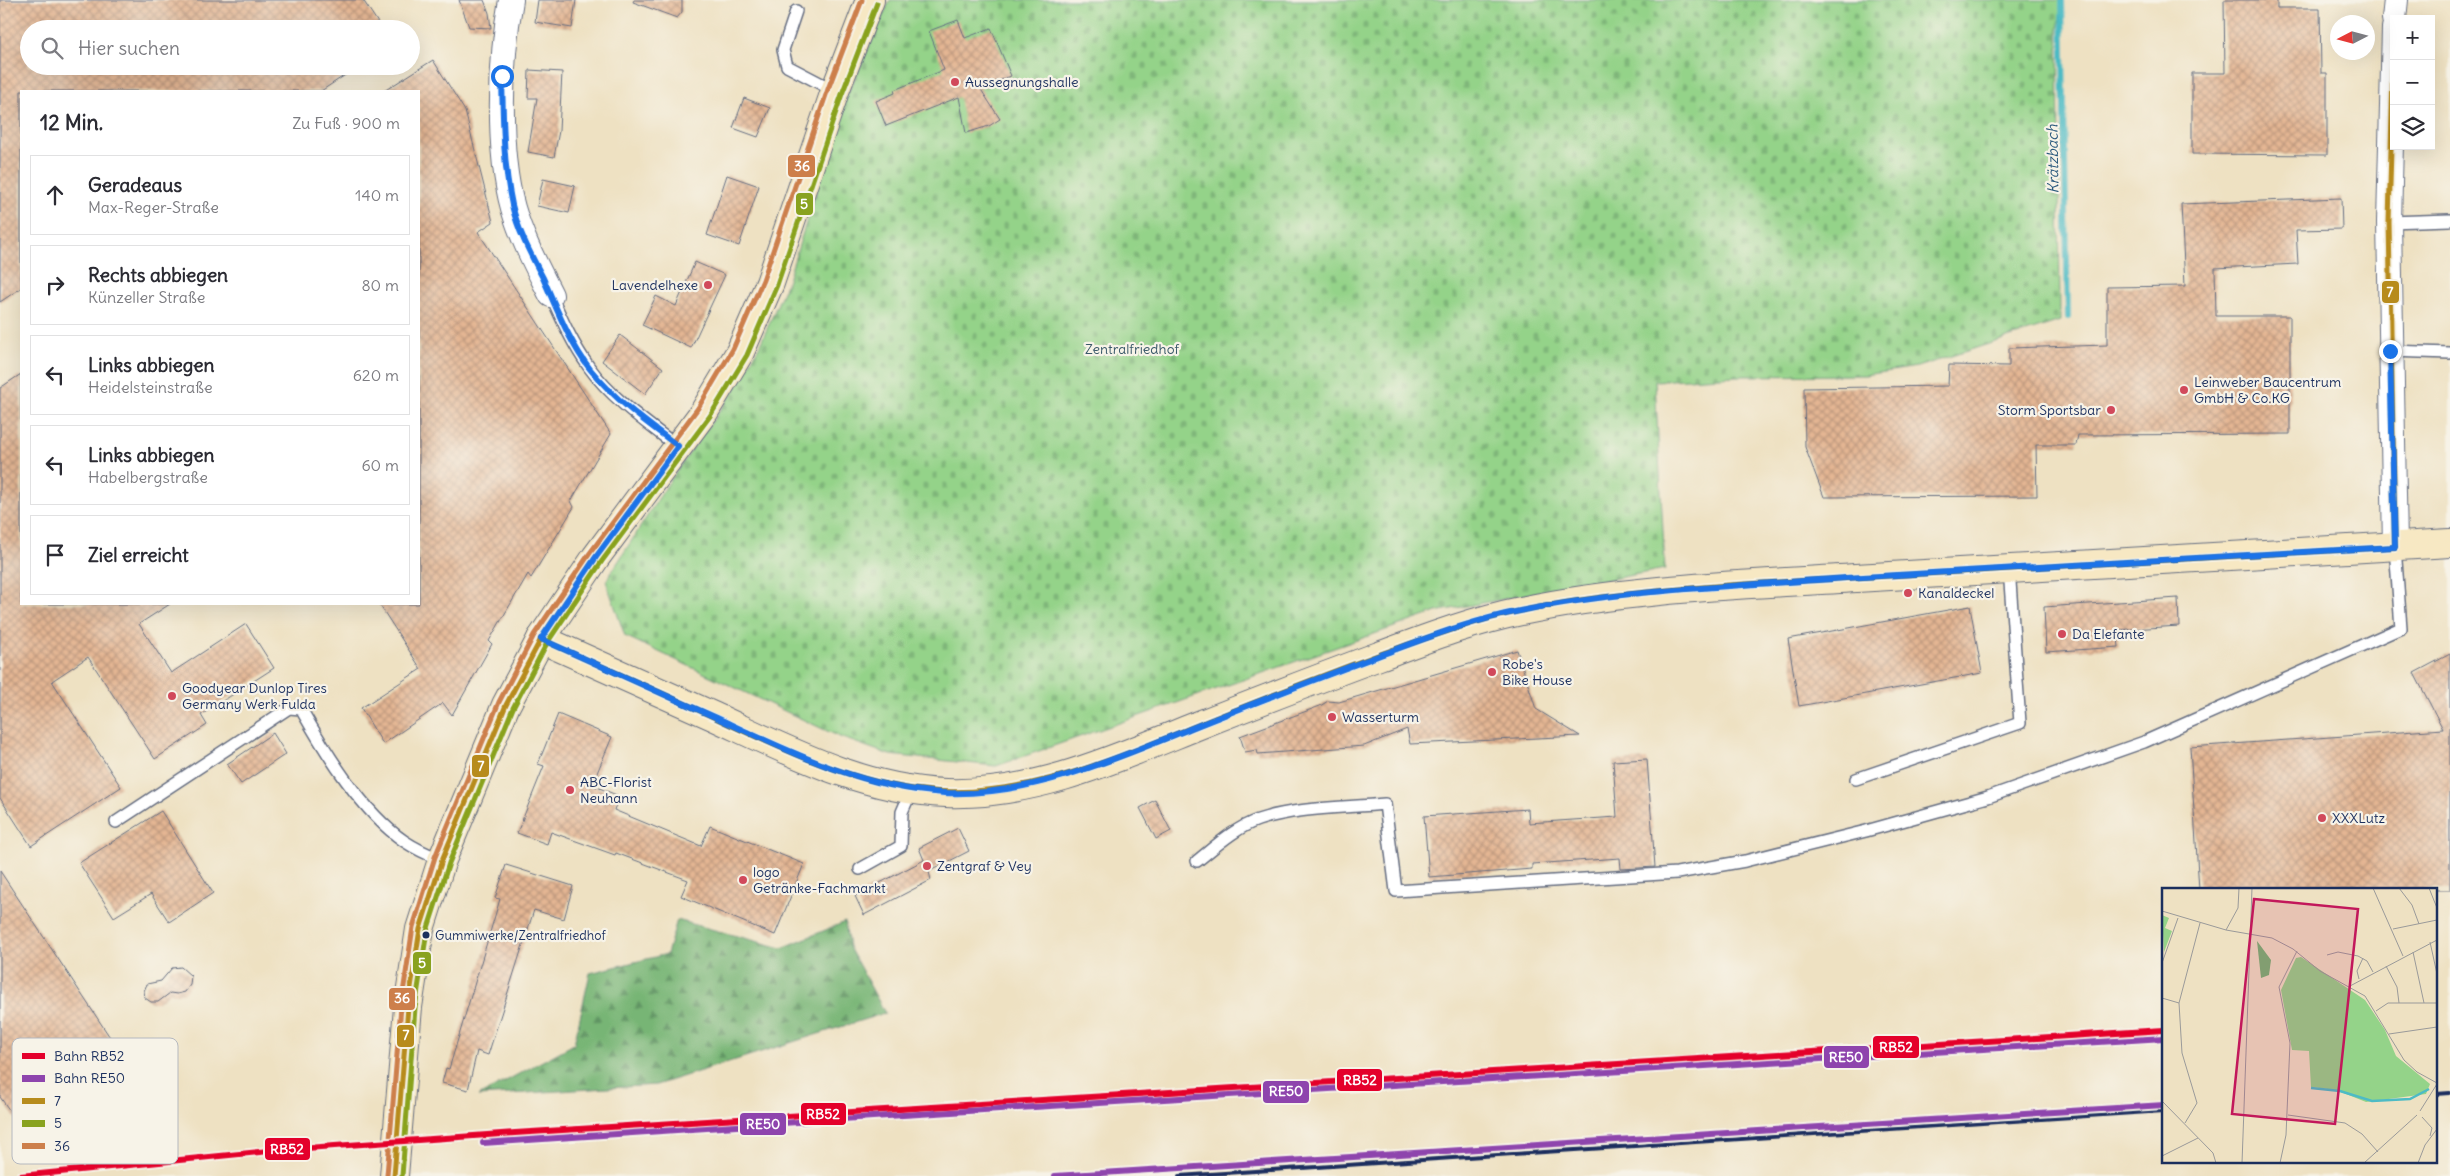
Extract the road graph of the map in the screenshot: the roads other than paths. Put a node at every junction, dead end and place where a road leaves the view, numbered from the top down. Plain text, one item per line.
1 (511, 0) edge
2 (869, 0) edge
3 (2396, 0) edge
4 (796, 11) dead end
5 (2394, 15) edge
6 (2393, 60) edge
7 (834, 91) junction
8 (2450, 220) edge
9 (2389, 222) junction
10 (551, 295) joint
11 (2390, 351) junction
12 (2450, 353) edge
13 (678, 446) junction
14 (2450, 543) edge
15 (2395, 547) junction
16 (2009, 568) junction
17 (541, 639) junction
18 (1856, 779) dead end
19 (912, 789) junction
20 (116, 822) dead end
21 (442, 860) junction
22 (1197, 861) dead end
23 (860, 869) dead end
24 (394, 1176) edge

1 - 10 street
2 - 7 main road
3 - 5 street
4 - 7 lane
6 - 9 street
7 - 13 main road
8 - 9 lane
9 - 11 street
10 - 13 lane
11 - 12 lane
11 - 15 street
13 - 17 main road
14 - 15 main road
15 - 16 main road
15 - 22 lane
16 - 18 lane
16 - 19 main road
17 - 19 main road
17 - 21 main road
19 - 23 lane
20 - 21 lane
21 - 24 main road

